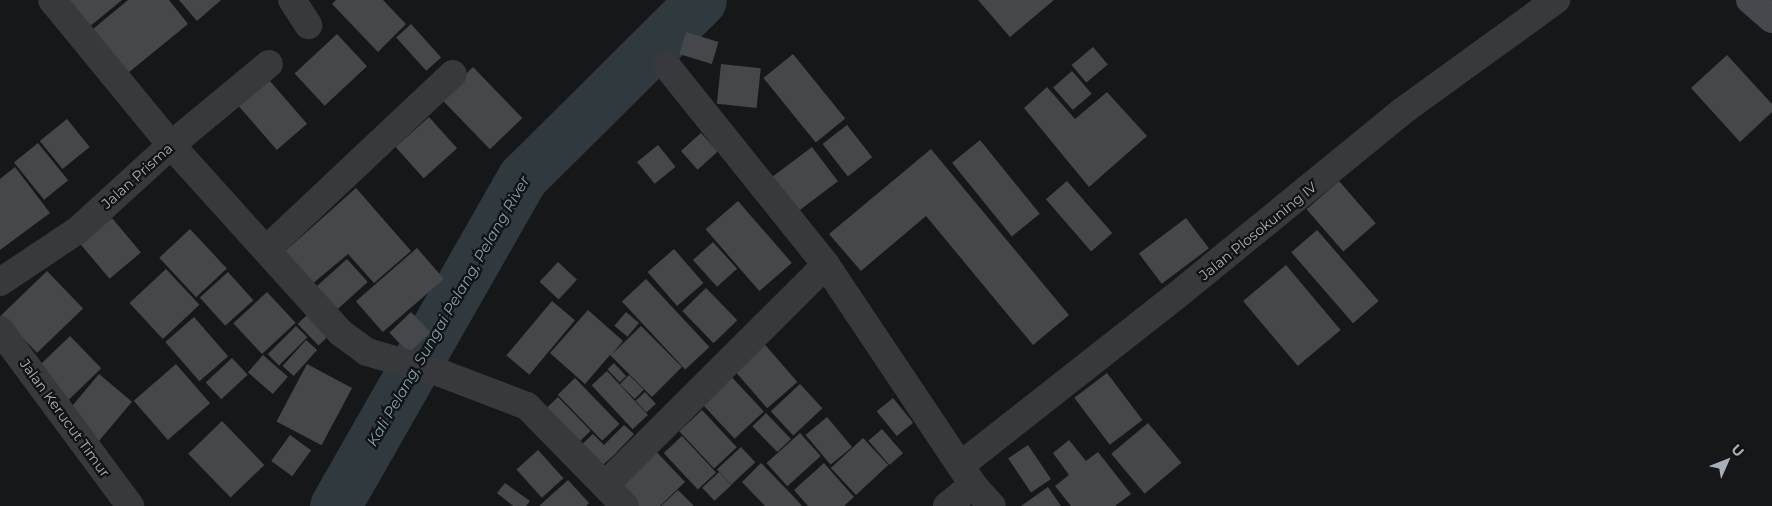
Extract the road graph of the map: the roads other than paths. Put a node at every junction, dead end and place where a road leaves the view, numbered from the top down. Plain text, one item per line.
1 (52, 0) edge
2 (292, 0) edge
3 (1556, 0) edge
4 (1750, 0) edge
5 (1772, 20) edge
6 (308, 25) dead end
7 (269, 64) dead end
8 (666, 65) dead end
9 (453, 74) dead end
10 (171, 144) junction
11 (267, 249) junction
12 (826, 265) junction
13 (0, 282) edge
14 (0, 330) edge
15 (967, 475) junction
16 (618, 500) edge
17 (130, 506) edge
18 (947, 506) edge
19 (992, 506) edge

1 - 10 street
2 - 6 street
3 - 15 street, Jalan Plosokuning IV
4 - 5 street
7 - 10 street, Jalan Prisma
8 - 12 street
9 - 11 street
10 - 11 street
10 - 13 street, Jalan Prisma
11 - 16 street
12 - 15 street
12 - 16 street
14 - 17 street, Jalan Kerucut Timur
15 - 18 street, Jalan Plosokuning IV
15 - 19 street

